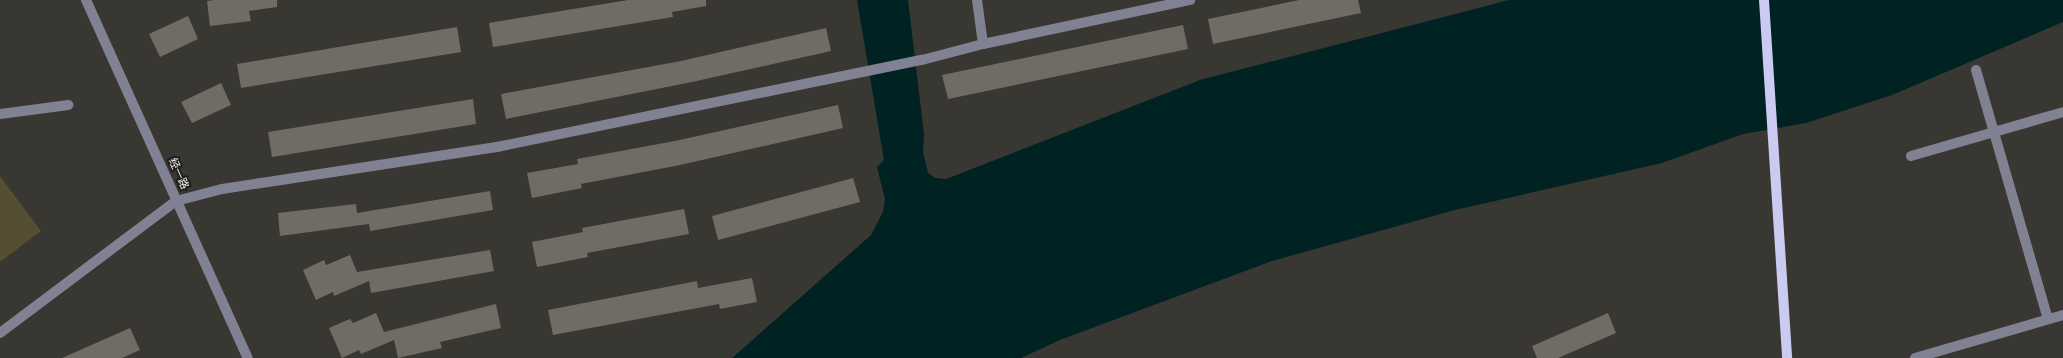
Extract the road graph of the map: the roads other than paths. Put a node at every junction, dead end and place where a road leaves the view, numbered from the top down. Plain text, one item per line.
1 (86, 0) edge
2 (977, 0) edge
3 (1190, 0) edge
4 (1764, 0) edge
5 (983, 44) junction
6 (1976, 70) dead end
7 (68, 105) dead end
8 (2063, 112) edge
9 (0, 114) edge
10 (1994, 134) junction
11 (1911, 156) dead end
12 (176, 201) junction
13 (2063, 315) edge
14 (2048, 319) junction
15 (0, 333) edge
16 (248, 358) edge
17 (1787, 358) edge
18 (1915, 358) edge

1 - 12 street, 经一路
2 - 5 street
3 - 5 street
4 - 17 main road
5 - 12 street
6 - 10 street
7 - 9 street
8 - 10 street
10 - 11 street
10 - 14 street
12 - 15 street
12 - 16 street, 经一路
13 - 14 street
14 - 18 street

